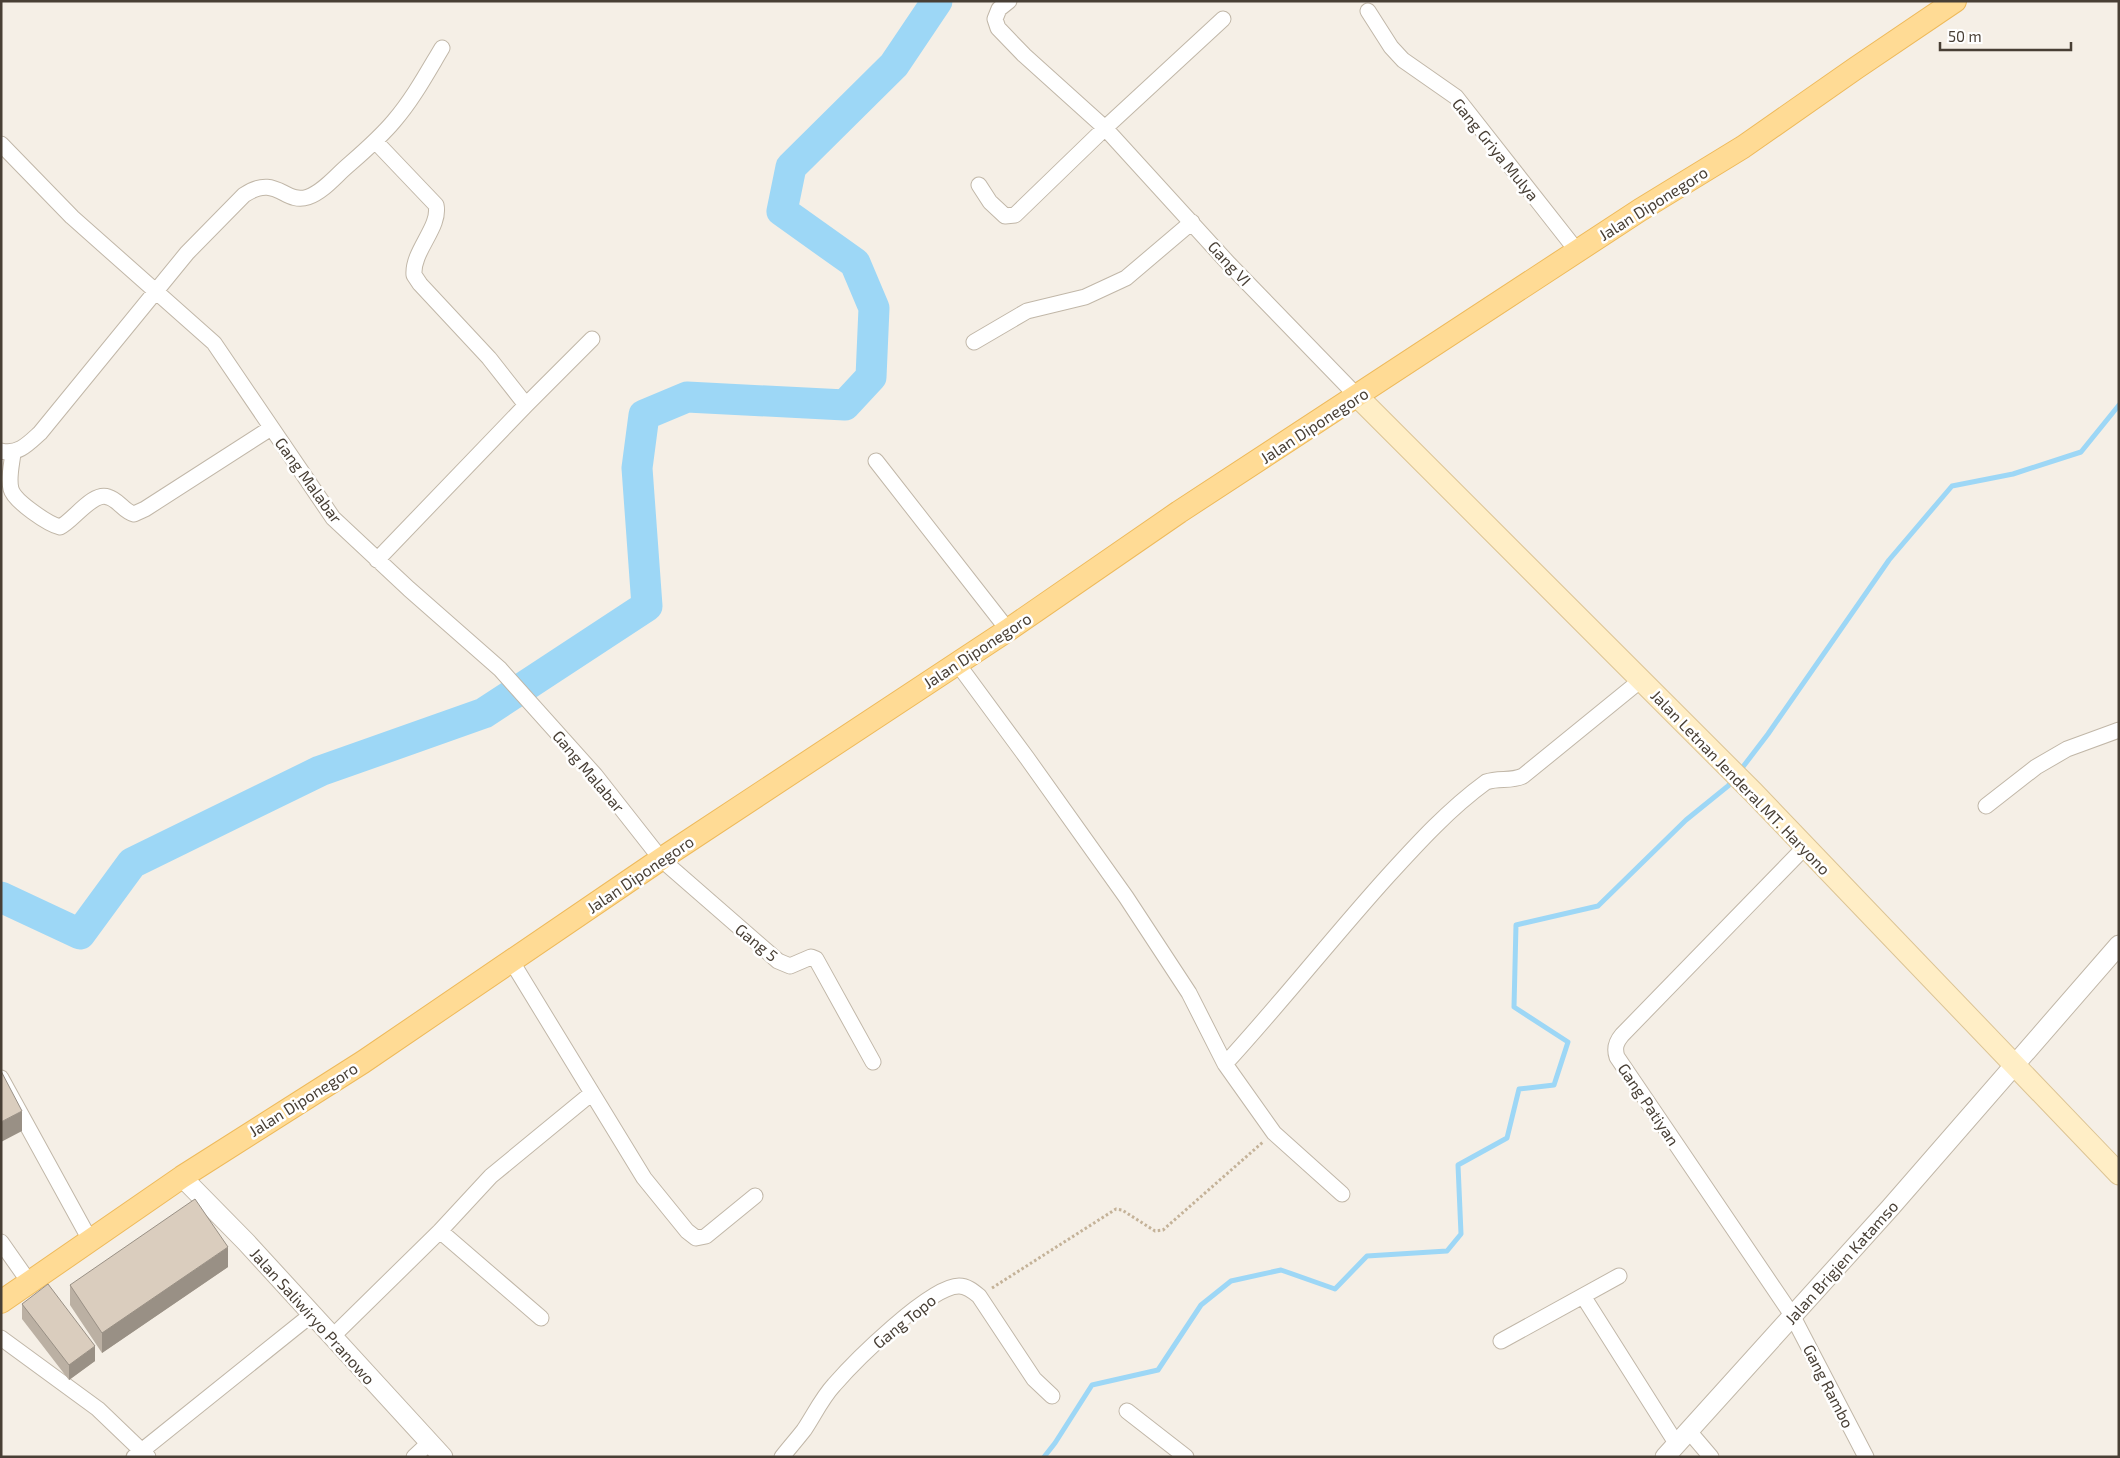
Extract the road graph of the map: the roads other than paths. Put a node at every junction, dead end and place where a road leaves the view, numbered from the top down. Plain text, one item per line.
1 (1009, 1) edge
2 (1955, 1) edge
3 (1368, 12) dead end
4 (1223, 19) dead end
5 (442, 48) dead end
6 (1105, 128) junction
7 (375, 141) junction
8 (1, 144) edge
9 (978, 185) dead end
10 (1192, 222) junction
11 (1577, 251) junction
12 (155, 290) junction
13 (592, 339) dead end
14 (974, 342) dead end
15 (1358, 397) junction
16 (526, 405) junction
17 (271, 428) junction
18 (7, 452) edge
19 (876, 461) dead end
20 (377, 560) junction
21 (1008, 630) junction
22 (957, 663) junction
23 (1641, 680) junction
24 (2119, 730) edge
25 (1986, 806) dead end
26 (1805, 847) junction
27 (661, 859) junction
28 (2119, 945) edge
29 (512, 962) junction
30 (873, 1062) dead end
31 (1225, 1064) junction
32 (2014, 1064) junction
33 (1, 1078) edge
34 (592, 1093) junction
35 (2119, 1174) edge
36 (182, 1176) junction
37 (1342, 1194) dead end
38 (755, 1196) dead end
39 (440, 1231) junction
40 (90, 1240) junction
41 (1, 1242) edge
42 (1619, 1276) dead end
43 (29, 1282) junction
44 (1583, 1296) junction
45 (1, 1302) edge
46 (311, 1315) junction
47 (1792, 1315) junction
48 (541, 1318) dead end
49 (332, 1337) junction
50 (1, 1338) edge
51 (1501, 1341) dead end
52 (1052, 1396) dead end
53 (1127, 1411) dead end
54 (430, 1442) junction
55 (1676, 1444) edge
56 (1168, 1451) edge
57 (142, 1455) edge
58 (414, 1457) edge
59 (443, 1457) edge
60 (782, 1457) edge
61 (1186, 1457) edge
62 (1711, 1457) edge
63 (1866, 1457) edge

1 - 6 street, Gang VI
2 - 11 main road, Jalan Diponegoro
3 - 11 street, Gang Griya Mulya
4 - 6 street
5 - 7 street
6 - 9 street
6 - 10 street, Gang VI
7 - 12 street
7 - 16 street
8 - 12 street, Gang Malabar
10 - 14 street
10 - 15 street, Gang VI
11 - 15 main road, Jalan Diponegoro
12 - 17 street, Gang Malabar
12 - 18 street
13 - 16 street
15 - 21 main road, Jalan Diponegoro
15 - 23 main road, Jalan Letnan Jenderal MT. Haryono
16 - 20 street
17 - 18 street
17 - 20 street, Gang Malabar
19 - 21 street
20 - 27 street, Gang Malabar
21 - 22 main road, Jalan Diponegoro
22 - 27 main road, Jalan Diponegoro
22 - 31 street
23 - 26 main road, Jalan Letnan Jenderal MT. Haryono
23 - 31 street
24 - 25 street
26 - 32 main road, Jalan Letnan Jenderal MT. Haryono
26 - 47 street, Gang Patiyan
27 - 29 main road, Jalan Diponegoro
27 - 30 street, Gang 5
28 - 32 street, Jalan Brigjen Katamso
29 - 34 street
29 - 36 main road, Jalan Diponegoro
31 - 37 street
32 - 35 main road, Jalan Letnan Jenderal MT. Haryono
32 - 47 street, Jalan Brigjen Katamso
33 - 40 street
34 - 38 street
34 - 39 street
36 - 40 main road, Jalan Diponegoro
36 - 46 street, Jalan Saliwiryo Pranowo
39 - 48 street
39 - 49 street
40 - 43 main road, Jalan Diponegoro
41 - 43 street
42 - 44 street
43 - 45 main road, Jalan Diponegoro
44 - 51 street
44 - 55 street
46 - 49 street, Jalan Saliwiryo Pranowo
46 - 57 street
47 - 55 street, Jalan Brigjen Katamso
47 - 63 street, Gang Rambo
49 - 54 street, Jalan Saliwiryo Pranowo
50 - 57 street
52 - 60 street, Gang Topo
53 - 56 street
54 - 58 street
54 - 59 street, Jalan Saliwiryo Pranowo
55 - 62 street
56 - 61 street

